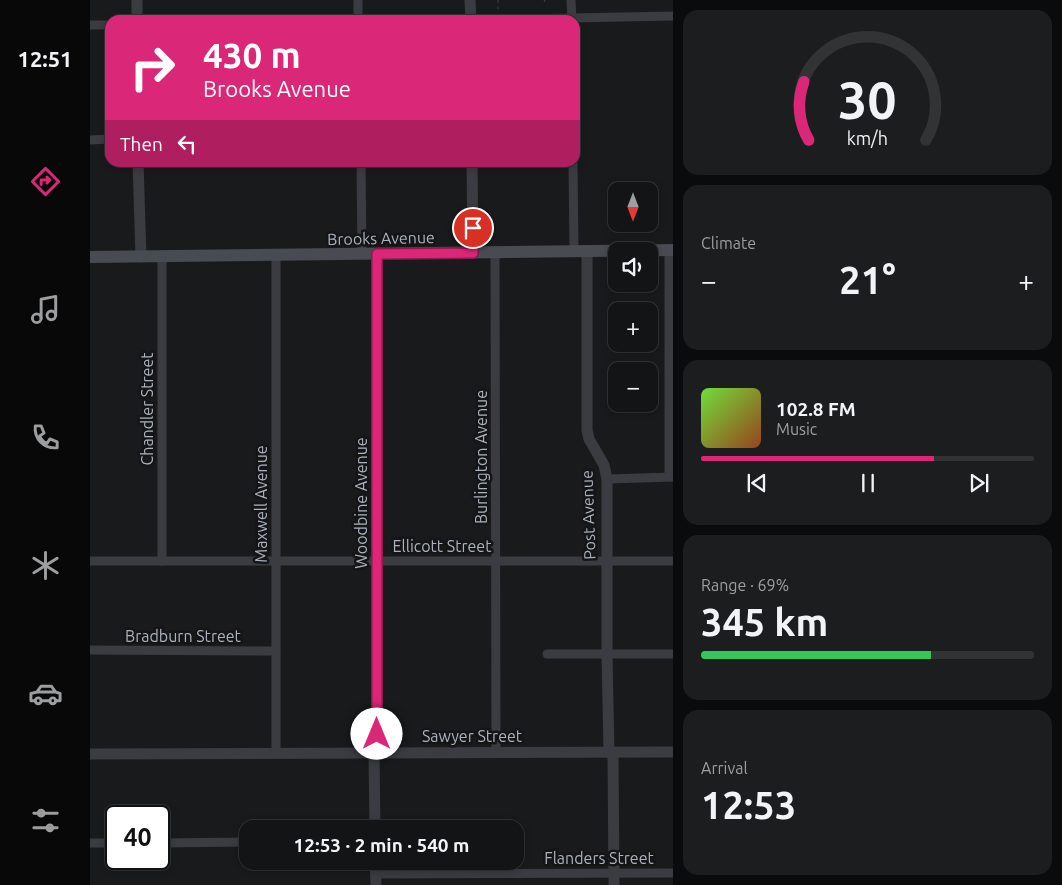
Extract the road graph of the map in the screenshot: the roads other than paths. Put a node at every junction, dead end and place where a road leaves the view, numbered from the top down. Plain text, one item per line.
1 (137, 0) edge
2 (358, 0) edge
3 (470, 0) edge
4 (572, 0) edge
5 (137, 15) edge
6 (358, 15) edge
7 (471, 15) edge
8 (572, 15) edge
9 (673, 16) edge
10 (580, 20) edge
11 (90, 25) edge
12 (105, 25) edge
13 (105, 139) edge
14 (90, 140) edge
15 (138, 167) edge
16 (361, 167) edge
17 (472, 167) edge
18 (573, 167) edge
19 (671, 250) edge
20 (495, 252) junction
21 (581, 252) junction
22 (473, 253) junction
23 (362, 254) junction
24 (377, 254) junction
25 (276, 255) junction
26 (162, 256) junction
27 (90, 257) edge
28 (141, 257) junction
29 (671, 388) edge
30 (671, 477) edge
31 (607, 479) junction
32 (90, 561) edge
33 (162, 561) junction
34 (276, 561) junction
35 (377, 561) junction
36 (497, 561) junction
37 (607, 561) junction
38 (673, 561) edge
39 (90, 650) edge
40 (276, 650) junction
41 (547, 654) dead end
42 (673, 654) edge
43 (607, 655) junction
44 (496, 752) junction
45 (611, 752) junction
46 (673, 752) edge
47 (276, 753) junction
48 (376, 753) junction
49 (90, 754) edge
50 (375, 820) edge
51 (239, 842) edge
52 (90, 843) edge
53 (105, 843) edge
54 (170, 843) edge
55 (614, 873) junction
56 (673, 873) edge
57 (375, 879) edge
58 (614, 885) edge

1 - 5 street
2 - 6 street
3 - 7 street
4 - 8 street
9 - 10 street
11 - 12 street
13 - 14 street
15 - 28 street
16 - 23 street
17 - 22 street
18 - 21 street, Post Avenue
19 - 21 main road, Brooks Avenue
19 - 29 street
20 - 21 main road, Brooks Avenue
20 - 22 main road, Brooks Avenue
20 - 36 street, Burlington Avenue
21 - 31 street, Post Avenue
22 - 24 main road, Brooks Avenue
23 - 24 main road, Brooks Avenue
23 - 25 main road, Brooks Avenue
24 - 35 street, Woodbine Avenue
25 - 26 main road, Brooks Avenue
25 - 34 street, Maxwell Avenue
26 - 28 main road, Brooks Avenue
26 - 33 street, Chandler Street
27 - 28 main road, Brooks Avenue
29 - 30 street
30 - 31 street
31 - 37 street, Post Avenue
32 - 33 street, Ellicott Street
33 - 34 street, Ellicott Street
34 - 35 street, Ellicott Street
34 - 40 street, Maxwell Avenue
35 - 36 street, Ellicott Street
35 - 48 street, Woodbine Avenue
36 - 37 street, Ellicott Street
36 - 44 street, Burlington Avenue
37 - 38 street, Ellicott Street
37 - 43 street, Post Avenue
39 - 40 street, Bradburn Street
40 - 47 street, Maxwell Avenue
41 - 43 street
42 - 43 street
43 - 45 street, Post Avenue
44 - 45 street, Sawyer Street
44 - 48 street, Sawyer Street
45 - 46 street, Sawyer Street
45 - 55 street, Post Avenue
47 - 48 street, Sawyer Street
47 - 49 street, Sawyer Street
48 - 50 street, Woodbine Avenue
51 - 54 street
52 - 53 street
55 - 56 street, Flanders Street
55 - 57 street, Flanders Street
55 - 58 street, Post Avenue

